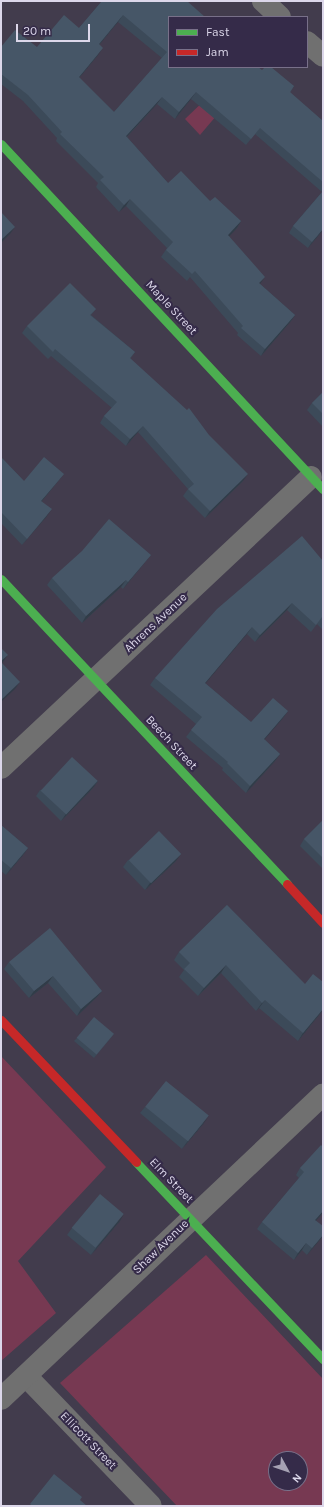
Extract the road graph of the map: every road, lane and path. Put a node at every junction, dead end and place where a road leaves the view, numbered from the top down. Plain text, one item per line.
1 (263, 1) edge
2 (279, 16) edge
3 (308, 43) edge
4 (323, 56) edge
5 (1, 144) edge
6 (317, 483) edge
7 (1, 579) edge
8 (96, 679) junction
9 (1, 768) edge
10 (323, 923) edge
11 (1, 1020) edge
12 (323, 1095) edge
13 (191, 1219) junction
14 (323, 1360) edge
15 (26, 1376) junction
16 (1, 1399) edge
17 (151, 1506) edge

1 - 2 street
3 - 4 street
5 - 6 street, Maple Street
6 - 8 street, Ahrens Avenue
7 - 8 street, Beech Street
8 - 9 street, Ahrens Avenue
8 - 10 street, Beech Street
11 - 13 street, Elm Street
12 - 13 street, Shaw Avenue
13 - 14 street, Elm Street
13 - 15 street, Shaw Avenue
15 - 16 street, Shaw Avenue
15 - 17 street, Ellicott Street

